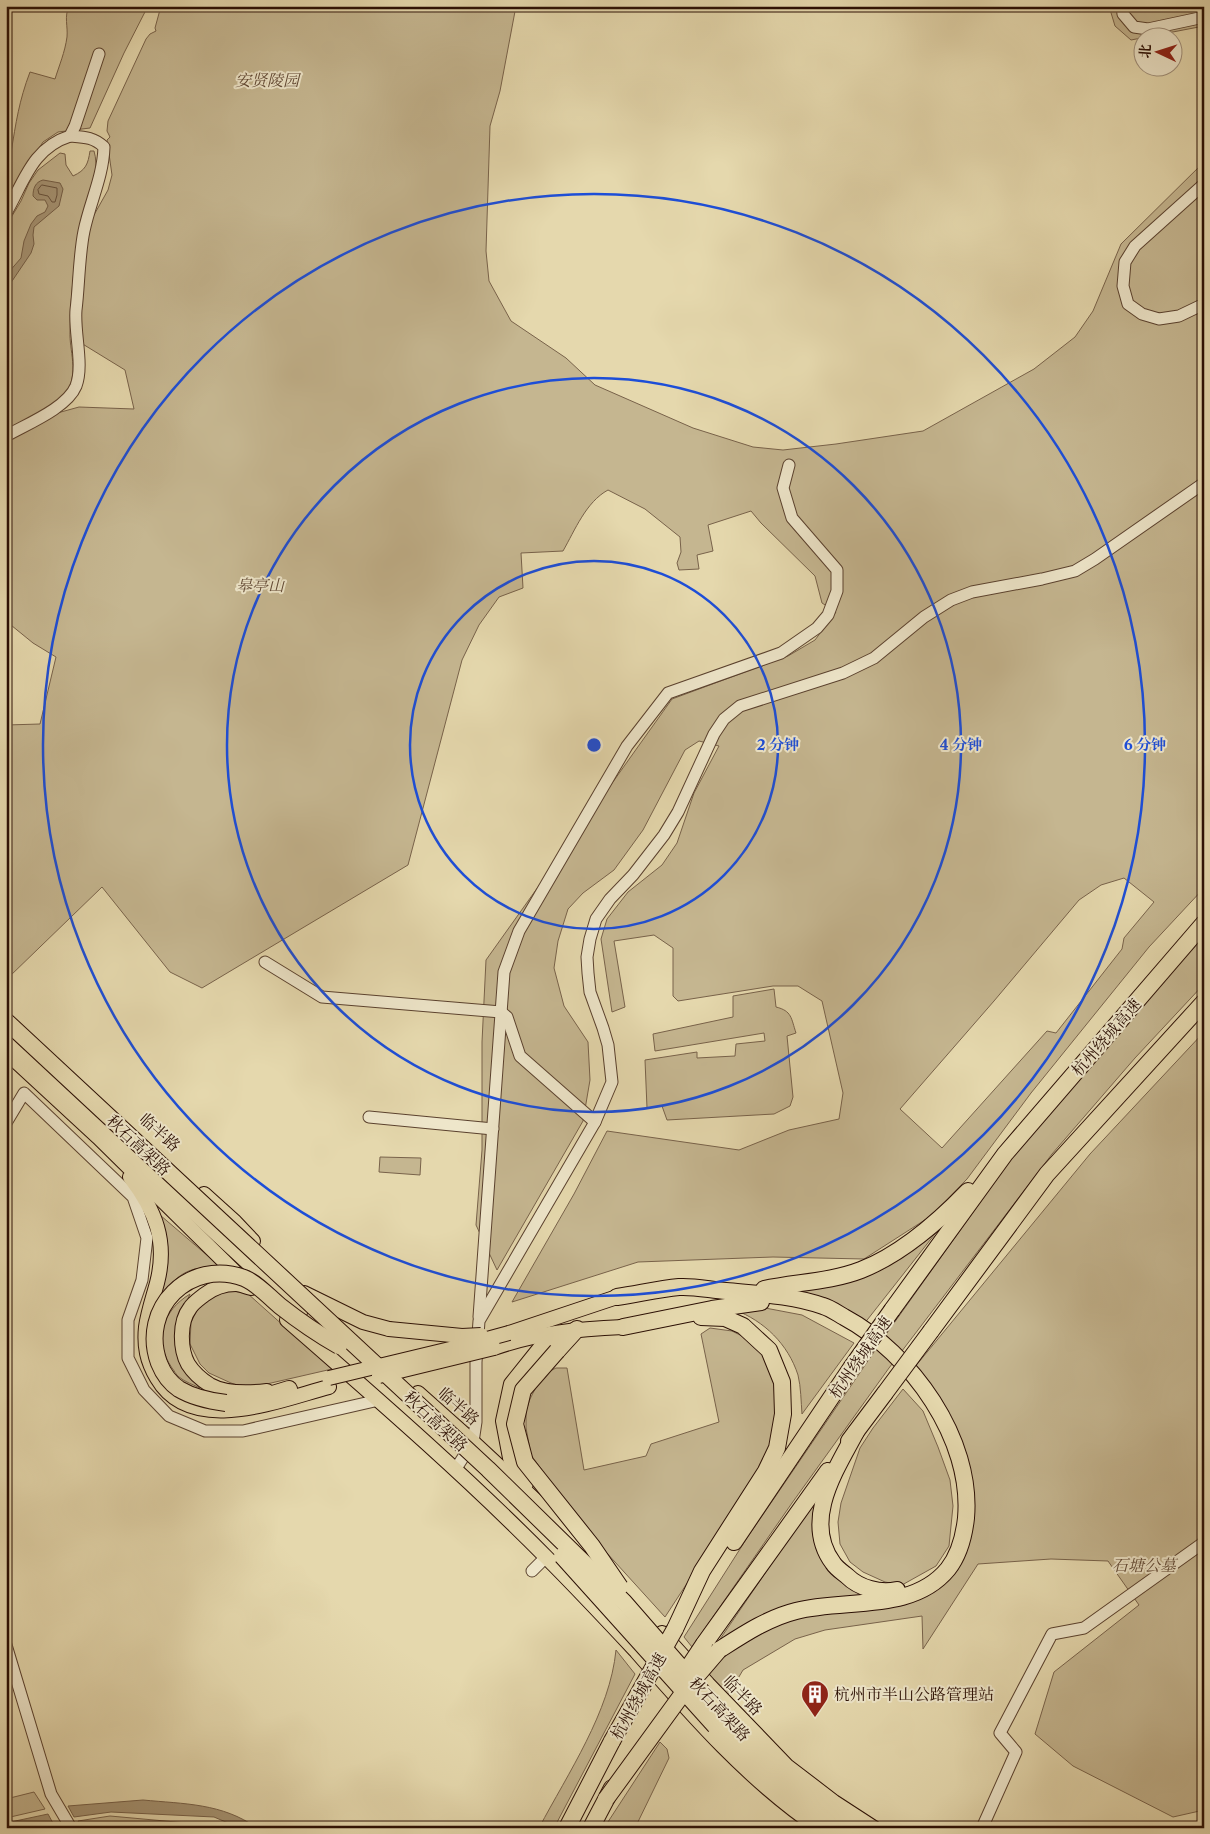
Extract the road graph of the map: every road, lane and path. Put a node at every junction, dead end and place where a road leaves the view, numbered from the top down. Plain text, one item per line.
1 (1122, 6) edge
2 (1204, 17) edge
3 (99, 54) dead end
4 (70, 136) junction
5 (1204, 184) edge
6 (6, 213) edge
7 (1204, 304) edge
8 (6, 436) edge
9 (789, 465) dead end
10 (1204, 483) edge
11 (1204, 923) edge
12 (265, 962) dead end
13 (1204, 1002) edge
14 (501, 1012) junction
15 (6, 1022) edge
16 (6, 1037) edge
17 (6, 1045) edge
18 (6, 1052) edge
19 (42, 1070) junction
20 (369, 1117) dead end
21 (596, 1122) junction
22 (6, 1123) edge
23 (493, 1129) junction
24 (98, 1137) junction
25 (1005, 1154) junction
26 (251, 1288) junction
27 (301, 1292) junction
28 (742, 1293) junction
29 (617, 1297) joint
30 (671, 1318) junction
31 (479, 1321) junction
32 (623, 1327) joint
33 (577, 1329) junction
34 (509, 1333) junction
35 (339, 1346) junction
36 (329, 1382) junction
37 (289, 1389) junction
38 (379, 1400) junction
39 (856, 1432) junction
40 (473, 1442) junction
41 (455, 1470) junction
42 (548, 1512) junction
43 (1204, 1540) edge
44 (546, 1557) junction
45 (532, 1571) dead end
46 (675, 1629) junction
47 (651, 1632) junction
48 (6, 1645) edge
49 (712, 1647) junction
50 (606, 1799) junction
51 (71, 1828) edge
52 (567, 1828) edge
53 (591, 1828) edge
54 (820, 1828) edge
55 (836, 1828) edge
56 (856, 1828) edge
57 (874, 1828) edge
58 (982, 1828) edge

1 - 2 street
3 - 4 street
4 - 6 street
4 - 8 street
5 - 7 street
9 - 14 street
10 - 21 street
11 - 25 highway, 杭州绕城高速
12 - 14 street
13 - 39 highway, 杭州绕城高速, bridge
14 - 21 street
14 - 23 street
15 - 27 main road, 临半路
15 - 47 highway, 秋石高架路, bridge
16 - 19 highway, 秋石高架路
17 - 19 highway
18 - 24 main road
19 - 35 highway, 秋石高架路, bridge
20 - 23 street
21 - 31 street
22 - 38 street
23 - 31 street
24 - 26 main road
24 - 36 main road
25 - 28 highway
25 - 46 highway, 杭州绕城高速, bridge
26 - 37 main road
26 - 38 main road
27 - 34 main road, bridge
27 - 40 main road, 临半路
28 - 29 highway
28 - 49 highway
29 - 34 main road
30 - 32 highway
30 - 39 highway
30 - 46 highway
31 - 40 street
32 - 33 main road
33 - 36 main road, bridge
33 - 42 main road
33 - 47 highway, bridge
34 - 36 main road, bridge
35 - 37 highway, bridge
35 - 55 highway, 秋石高架路, bridge
36 - 37 main road
38 - 41 main road
39 - 49 highway, 杭州绕城高速
40 - 41 street
40 - 42 main road, 临半路
41 - 44 main road
42 - 57 main road, 临半路
43 - 58 street
44 - 45 street
44 - 54 main road
46 - 52 highway, 杭州绕城高速, bridge
47 - 56 highway, 秋石高架路, bridge
48 - 51 street
49 - 50 highway, bridge
49 - 50 highway, 杭州绕城高速, bridge
50 - 53 highway, 杭州绕城高速

